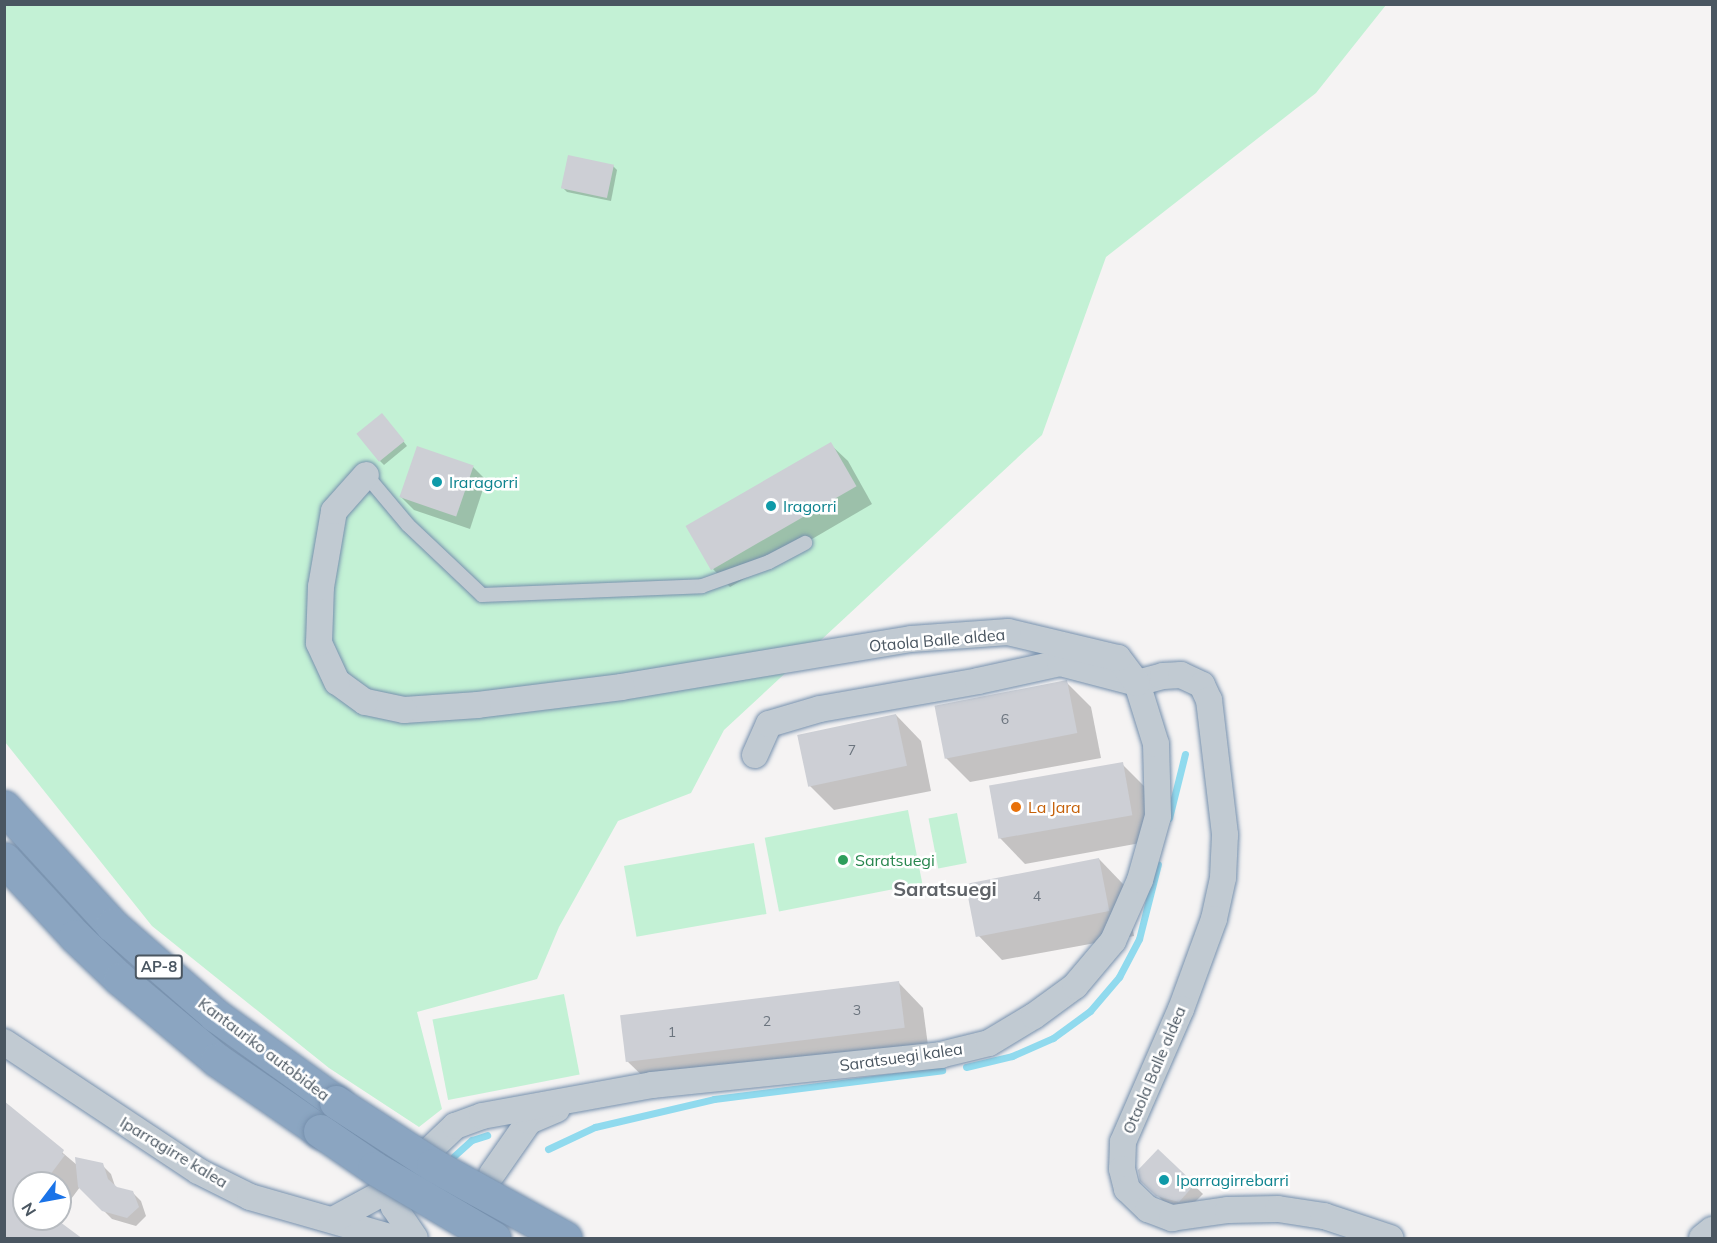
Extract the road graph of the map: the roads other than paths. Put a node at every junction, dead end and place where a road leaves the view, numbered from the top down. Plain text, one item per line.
1 (366, 475) joint
2 (805, 543) dead end
3 (1137, 683) junction
4 (755, 755) dead end
5 (4, 807) edge
6 (4, 859) edge
7 (4, 1042) edge
8 (585, 1097) junction
9 (492, 1174) dead end
10 (388, 1190) junction
11 (333, 1220) junction
12 (1713, 1230) edge
13 (393, 1239) edge
14 (415, 1239) edge
15 (494, 1239) edge
16 (565, 1239) edge
17 (1390, 1239) edge
18 (1702, 1239) edge

1 - 2 lane
1 - 3 street, Otaola Balle aldea
3 - 4 street
3 - 8 street, Saratsuegi kalea
3 - 17 street, Otaola Balle aldea
5 - 16 highway, Kantauriko autobidea / AP-8, bridge
6 - 15 highway, Kantauriko autobidea / AP-8, bridge
7 - 11 street, Iparragirre kalea
8 - 9 street, Saratsuegi kalea
8 - 10 street, Saratsuegi kalea
10 - 11 street, Saratsuegi kalea
10 - 14 street
11 - 13 street, Iparragirre kalea
12 - 18 street

